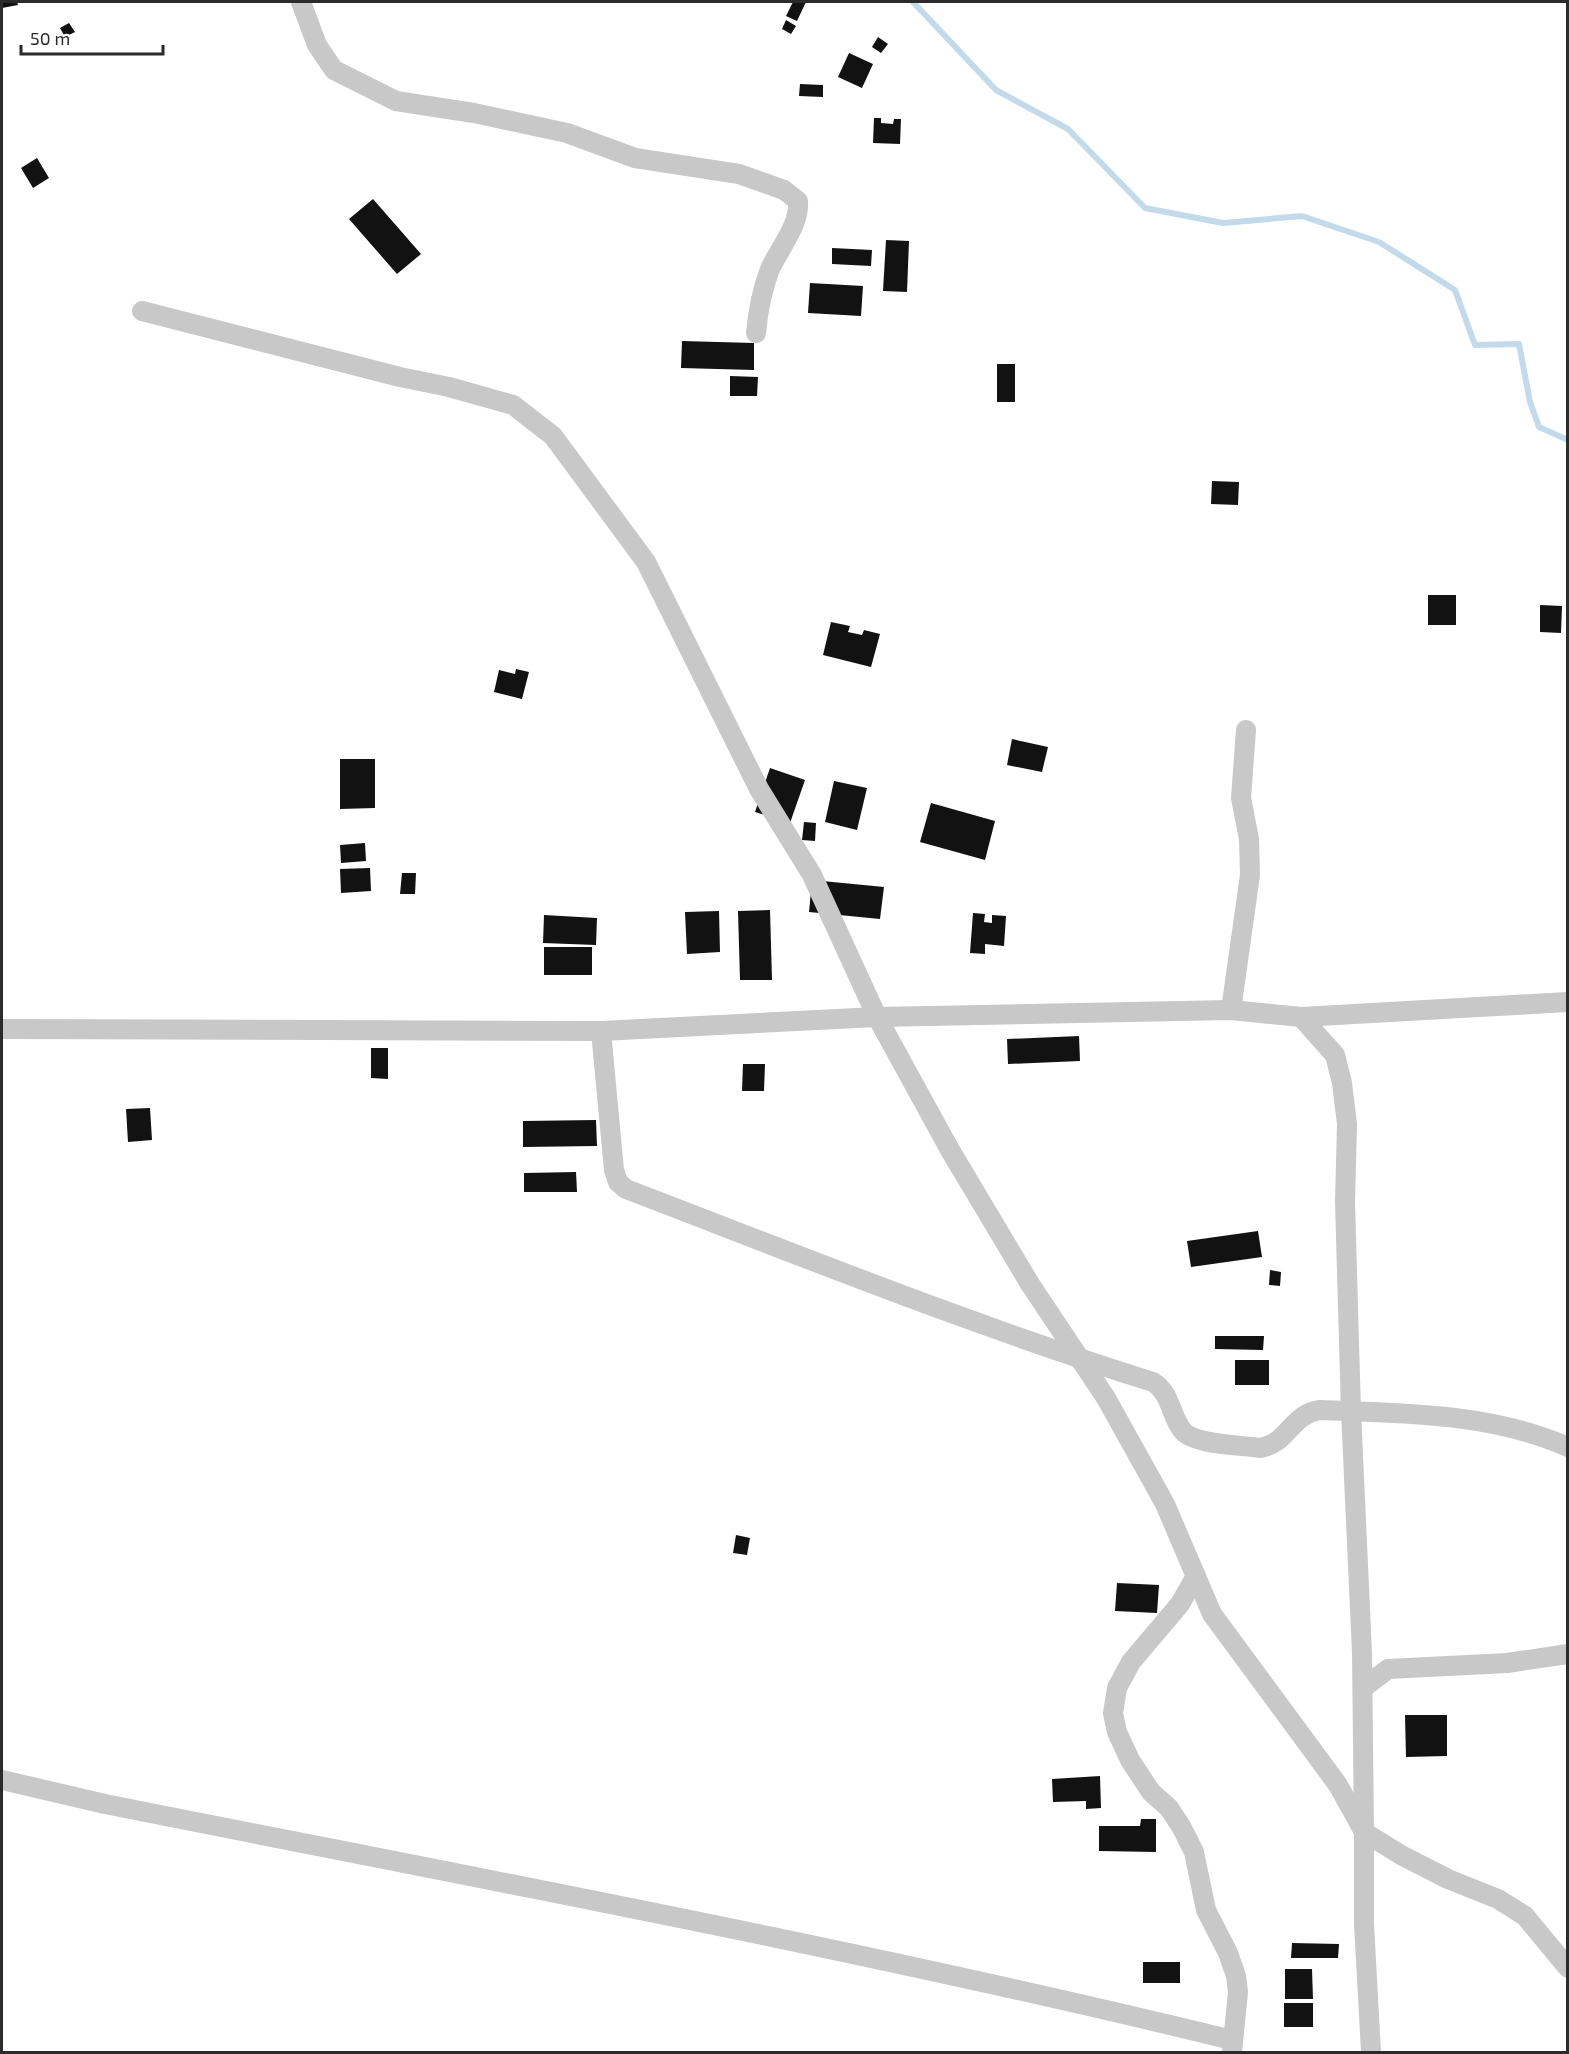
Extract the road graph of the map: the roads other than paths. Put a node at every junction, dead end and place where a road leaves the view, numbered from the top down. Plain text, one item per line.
1 (301, 2) edge
2 (142, 311) dead end
3 (756, 333) dead end
4 (1246, 730) dead end
5 (1568, 1002) edge
6 (1231, 1010) junction
7 (877, 1017) junction
8 (1301, 1017) junction
9 (2, 1029) edge
10 (601, 1031) junction
11 (1080, 1359) junction
12 (1351, 1411) junction
13 (1568, 1447) edge
14 (1196, 1576) junction
15 (1362, 1653) junction
16 (1568, 1654) edge
17 (1388, 1669) junction
18 (1363, 1688) junction
19 (2, 1780) edge
20 (1364, 1832) junction
21 (1568, 1968) edge
22 (1232, 2046) edge
23 (1371, 2052) edge

1 - 3 street
2 - 7 street
4 - 6 street
5 - 8 street
6 - 7 street
6 - 8 street
7 - 10 street
7 - 11 street
8 - 12 street
9 - 10 street
10 - 11 street
11 - 12 street
11 - 14 street
12 - 13 street
12 - 15 street
14 - 20 street
14 - 22 street
15 - 17 street
15 - 18 street
16 - 17 street
17 - 18 street
18 - 20 street
19 - 22 street
20 - 21 street
20 - 23 street

